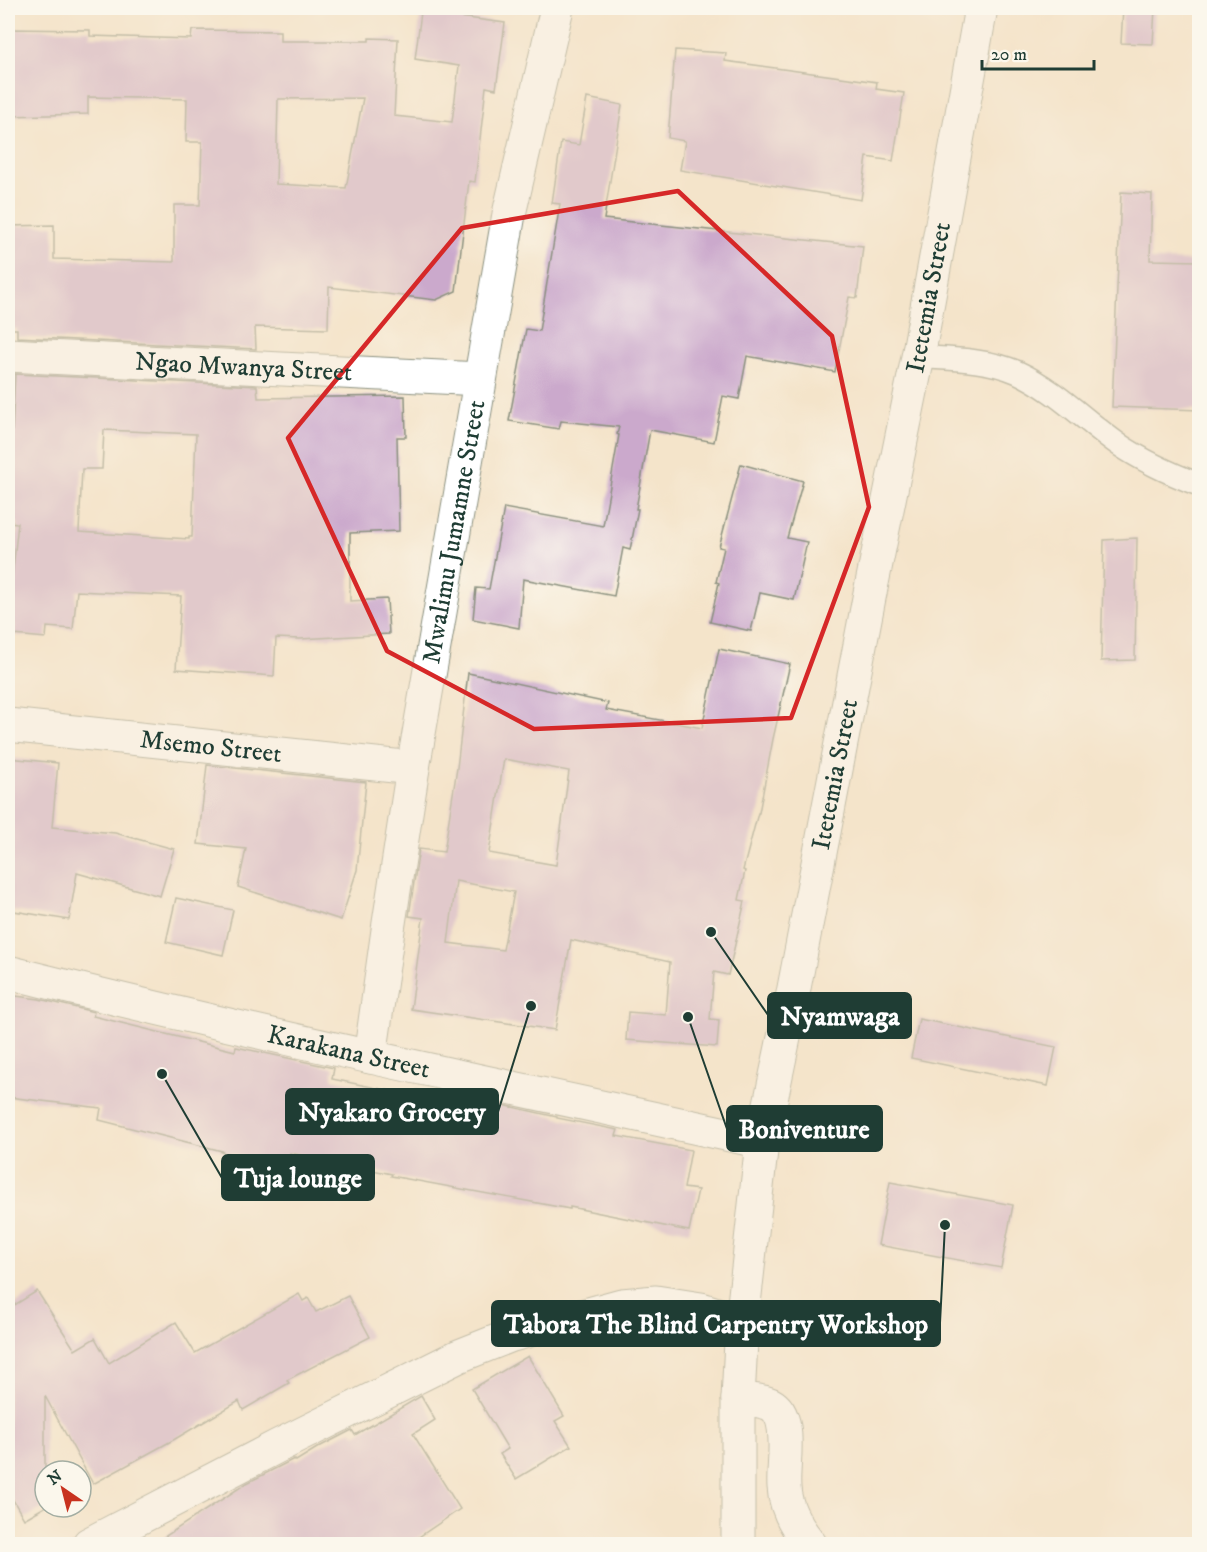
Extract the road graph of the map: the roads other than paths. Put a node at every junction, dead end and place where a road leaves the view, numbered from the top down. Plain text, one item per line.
1 (557, 8) edge
2 (981, 8) edge
3 (8, 355) edge
4 (918, 357) junction
5 (480, 379) junction
6 (1200, 485) edge
7 (8, 725) edge
8 (413, 768) junction
9 (8, 972) edge
10 (370, 1057) junction
11 (762, 1142) junction
12 (742, 1322) junction
13 (738, 1400) junction
14 (89, 1545) edge
15 (738, 1545) edge
16 (810, 1545) edge

1 - 5 street, Mwalimu Jumamne Street
2 - 4 street, Itetemia Street
3 - 5 street, Ngao Mwanya Street
4 - 6 lane
4 - 11 street, Itetemia Street
5 - 8 street, Mwalimu Jumamne Street
7 - 8 street, Msemo Street
8 - 10 street, Mwalimu Jumamne Street
9 - 10 street, Karakana Street
10 - 11 street, Karakana Street
11 - 12 street, Itetemia Street
12 - 13 street, Itetemia Street
12 - 14 street
13 - 15 street, Itetemia Street
13 - 16 street

